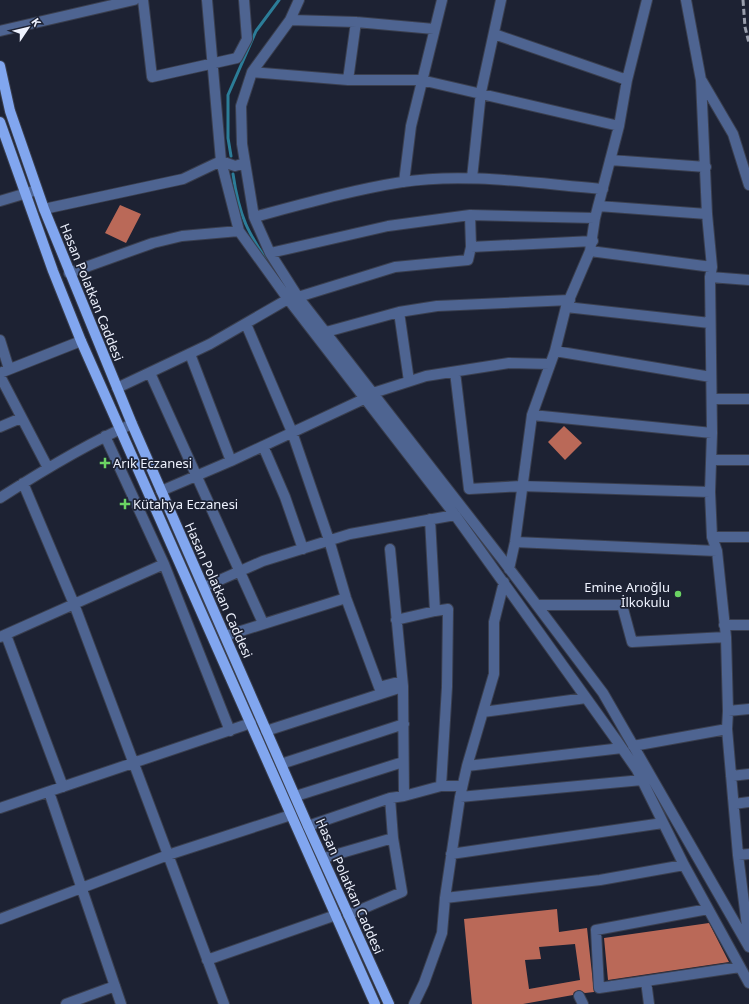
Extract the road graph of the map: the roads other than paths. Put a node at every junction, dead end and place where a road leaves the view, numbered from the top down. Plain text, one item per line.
1 (134, 0) edge
2 (143, 0) edge
3 (206, 0) edge
4 (244, 0) edge
5 (299, 0) edge
6 (306, 0) edge
7 (442, 0) edge
8 (501, 0) edge
9 (648, 0) edge
10 (686, 0) edge
11 (290, 20) junction
12 (356, 22) junction
13 (434, 29) junction
14 (0, 31) edge
15 (494, 34) junction
16 (213, 65) junction
17 (0, 66) edge
18 (252, 72) junction
19 (348, 80) junction
20 (422, 80) junction
21 (628, 80) junction
22 (701, 80) junction
23 (481, 92) junction
24 (0, 122) edge
25 (620, 126) junction
26 (610, 160) junction
27 (221, 161) junction
28 (245, 163) junction
29 (706, 167) junction
30 (472, 178) junction
31 (404, 182) junction
32 (749, 185) edge
33 (603, 189) junction
34 (38, 190) junction
35 (26, 193) junction
36 (0, 201) edge
37 (598, 206) junction
38 (44, 209) junction
39 (707, 214) junction
40 (470, 215) junction
41 (254, 217) junction
42 (595, 218) junction
43 (239, 231) junction
44 (592, 246) junction
45 (471, 247) junction
46 (270, 253) junction
47 (711, 272) junction
48 (69, 273) junction
49 (749, 280) edge
50 (293, 298) junction
51 (568, 304) junction
52 (399, 312) junction
53 (710, 323) junction
54 (246, 324) junction
55 (326, 332) junction
56 (0, 340) edge
57 (81, 341) junction
58 (555, 351) junction
59 (190, 354) junction
60 (550, 364) junction
61 (4, 371) edge
62 (455, 372) junction
63 (150, 373) junction
64 (0, 376) edge
65 (711, 377) junction
66 (409, 381) junction
67 (117, 388) junction
68 (369, 395) junction
69 (712, 399) junction
70 (749, 399) edge
71 (532, 415) junction
72 (21, 418) junction
73 (132, 424) junction
74 (0, 427) edge
75 (120, 430) junction
76 (292, 432) junction
77 (712, 433) junction
78 (105, 436) junction
79 (263, 446) junction
80 (712, 460) junction
81 (749, 460) edge
82 (231, 461) junction
83 (48, 468) junction
84 (195, 476) junction
85 (23, 483) junction
86 (521, 486) junction
87 (469, 489) junction
88 (161, 491) junction
89 (450, 492) junction
90 (710, 492) junction
91 (0, 498) edge
92 (455, 514) junction
93 (430, 519) junction
94 (712, 537) junction
95 (749, 537) edge
96 (329, 540) junction
97 (514, 542) junction
98 (303, 549) junction
99 (390, 549) dead end
100 (717, 551) junction
101 (164, 564) junction
102 (509, 569) junction
103 (238, 572) junction
104 (504, 582) junction
105 (204, 587) junction
106 (346, 598) junction
107 (74, 604) junction
108 (537, 605) junction
109 (435, 611) junction
110 (396, 620) junction
111 (263, 624) junction
112 (724, 625) junction
113 (749, 625) edge
114 (3, 636) edge
115 (225, 636) junction
116 (726, 637) junction
117 (402, 683) junction
118 (586, 698) junction
119 (749, 709) edge
120 (728, 711) junction
121 (483, 712) junction
122 (252, 724) junction
123 (404, 724) junction
124 (727, 729) junction
125 (230, 731) junction
126 (266, 731) junction
127 (633, 746) junction
128 (622, 748) junction
129 (403, 762) junction
130 (133, 764) junction
131 (281, 764) junction
132 (467, 766) junction
133 (749, 774) edge
134 (731, 776) junction
135 (642, 780) junction
136 (441, 786) junction
137 (462, 786) junction
138 (63, 787) junction
139 (49, 792) junction
140 (296, 796) junction
141 (404, 796) junction
142 (460, 797) junction
143 (390, 798) junction
144 (749, 802) edge
145 (734, 804) junction
146 (0, 808) edge
147 (291, 815) junction
148 (663, 823) junction
149 (308, 826) junction
150 (393, 838) junction
151 (168, 854) junction
152 (451, 854) junction
153 (749, 854) edge
154 (738, 855) junction
155 (324, 858) junction
156 (684, 865) junction
157 (80, 889) junction
158 (445, 898) junction
159 (708, 909) junction
160 (748, 914) edge
161 (336, 915) junction
162 (348, 915) junction
163 (0, 919) edge
164 (749, 942) edge
165 (749, 947) edge
166 (208, 960) junction
167 (740, 967) junction
168 (646, 981) junction
169 (749, 983) edge
170 (114, 986) junction
171 (66, 1004) edge
172 (121, 1004) edge
173 (224, 1004) edge
174 (375, 1004) edge
175 (389, 1004) edge
176 (414, 1004) edge
177 (649, 1004) edge

1 - 14 street
2 - 16 street
3 - 16 street
4 - 16 street
5 - 11 street
6 - 11 street
7 - 13 street
8 - 15 street
9 - 21 street
10 - 22 street
11 - 12 street
11 - 18 street
12 - 13 street
12 - 19 street
13 - 20 street
15 - 21 street
15 - 23 street
16 - 27 street
17 - 34 main road, Hasan Polatkan Caddesi
18 - 19 street
18 - 28 street
19 - 20 street
20 - 23 street
20 - 31 street
21 - 25 street
22 - 29 street
22 - 32 street
23 - 25 street
23 - 30 street
24 - 35 main road, Hasan Polatkan Caddesi
25 - 26 street
26 - 29 street
26 - 33 street
27 - 28 street
27 - 38 street
27 - 43 street
28 - 41 street
29 - 39 street
30 - 31 street
30 - 33 street
31 - 41 street
33 - 37 street
34 - 35 street
34 - 38 main road, Hasan Polatkan Caddesi
35 - 36 street
35 - 57 main road, Hasan Polatkan Caddesi
37 - 39 street
37 - 42 street
38 - 48 main road, Hasan Polatkan Caddesi
39 - 47 street
40 - 42 street
40 - 45 street
40 - 46 street
41 - 46 street
42 - 44 street
43 - 48 street
43 - 50 street
44 - 45 street
44 - 47 street
44 - 51 street
45 - 50 street
46 - 50 street
47 - 49 street
47 - 53 street
48 - 67 main road, Hasan Polatkan Caddesi
50 - 54 street
50 - 55 street
50 - 68 street
51 - 52 street
51 - 53 street
51 - 58 street
52 - 55 street
52 - 66 street
53 - 65 street
54 - 59 street
54 - 76 street
55 - 68 street
56 - 61 street
57 - 61 street
57 - 75 main road, Hasan Polatkan Caddesi
58 - 60 street
58 - 65 street
59 - 63 street
59 - 82 street
60 - 62 street
60 - 71 street
62 - 66 street
62 - 87 street
63 - 67 street
63 - 84 street
64 - 72 street
65 - 69 street
66 - 68 street
67 - 73 main road, Hasan Polatkan Caddesi
68 - 76 street
68 - 89 street
68 - 92 street
69 - 70 street
69 - 77 street
71 - 77 street
71 - 86 street
72 - 74 street
72 - 83 street
73 - 75 street
73 - 88 main road, Hasan Polatkan Caddesi
75 - 78 street
75 - 122 main road, Hasan Polatkan Caddesi
76 - 79 street
76 - 96 street
77 - 80 street
78 - 83 street
78 - 101 street
79 - 82 street
79 - 98 street
80 - 81 street
80 - 90 street
82 - 84 street
83 - 85 street
84 - 88 street
84 - 103 street
85 - 91 street
85 - 107 street
86 - 87 street
86 - 90 street
86 - 97 street
87 - 89 street
88 - 105 main road, Hasan Polatkan Caddesi
89 - 102 street
90 - 94 street
92 - 93 street
92 - 104 street
93 - 96 street
93 - 109 street
94 - 95 street
94 - 100 street
96 - 98 street
96 - 106 street
97 - 100 street
97 - 102 street
98 - 103 street
99 - 110 street
100 - 112 street
101 - 107 street
101 - 125 street
102 - 108 street
103 - 105 street
103 - 111 street
104 - 118 street
104 - 121 street
105 - 115 main road, Hasan Polatkan Caddesi
106 - 111 street
106 - 117 street
107 - 114 street
107 - 130 street
108 - 116 street
108 - 127 street
109 - 110 street
109 - 136 street
110 - 117 street
111 - 115 street
112 - 113 street
112 - 116 street
114 - 138 street
115 - 126 main road, Hasan Polatkan Caddesi
116 - 120 street
117 - 123 street
117 - 126 street
118 - 121 street
118 - 128 street
119 - 120 street
120 - 124 street
121 - 132 street
122 - 125 street
122 - 147 main road, Hasan Polatkan Caddesi
123 - 129 street
123 - 131 street
124 - 127 street
124 - 134 street
125 - 130 street
126 - 131 main road, Hasan Polatkan Caddesi
127 - 165 street
128 - 132 street
128 - 135 street
129 - 140 street
129 - 141 street
130 - 138 street
130 - 151 street
131 - 140 main road, Hasan Polatkan Caddesi
132 - 137 street
133 - 134 street
134 - 145 street
135 - 142 street
135 - 148 street
136 - 137 street
136 - 141 street
137 - 142 street
138 - 139 street
139 - 146 street
139 - 157 street
140 - 149 main road, Hasan Polatkan Caddesi
141 - 143 street
142 - 152 street
143 - 149 street
143 - 150 street
144 - 145 street
145 - 154 street
147 - 151 street
147 - 161 main road, Hasan Polatkan Caddesi
148 - 152 street
148 - 156 street
149 - 155 main road, Hasan Polatkan Caddesi
150 - 155 street
150 - 162 street
151 - 157 street
151 - 166 street
152 - 158 street
153 - 154 street
154 - 160 street
155 - 162 main road, Hasan Polatkan Caddesi
156 - 158 street
156 - 159 street
157 - 163 street
157 - 170 street
158 - 176 street
159 - 167 street
159 - 168 street
160 - 164 street
161 - 166 street
161 - 174 main road, Hasan Polatkan Caddesi
162 - 175 main road, Hasan Polatkan Caddesi
166 - 173 street
167 - 168 street
167 - 169 street
168 - 177 street
170 - 171 street
170 - 172 street

